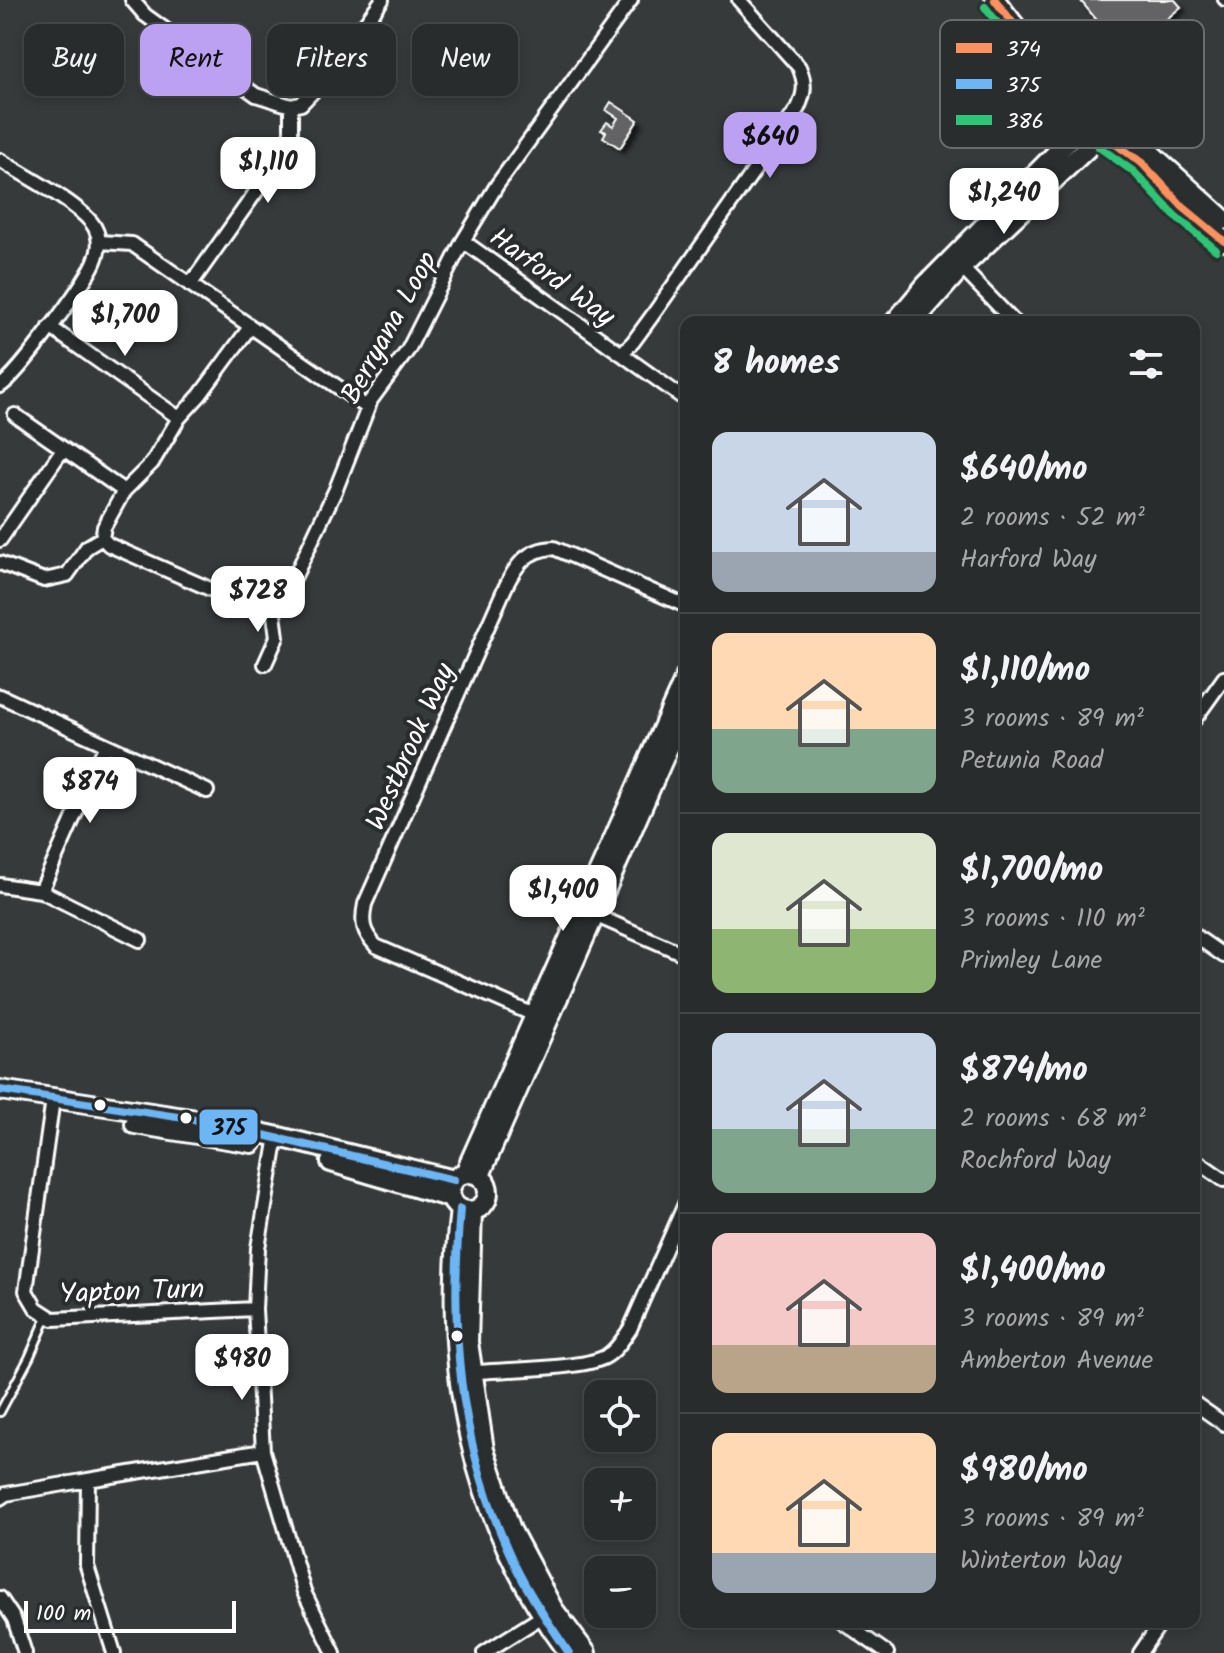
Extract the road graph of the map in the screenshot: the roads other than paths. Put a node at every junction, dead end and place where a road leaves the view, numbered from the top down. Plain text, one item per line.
1 (132, 0) edge
2 (382, 0) edge
3 (631, 0) edge
4 (739, 0) edge
5 (1002, 2) edge
6 (1015, 20) edge
7 (1018, 20) edge
8 (291, 106) junction
9 (1060, 148) edge
10 (1090, 148) edge
11 (1120, 148) edge
12 (1145, 148) edge
13 (0, 160) edge
14 (1224, 220) edge
15 (463, 241) junction
16 (1224, 241) edge
17 (100, 242) junction
18 (957, 262) junction
19 (190, 285) junction
20 (901, 316) edge
21 (917, 316) edge
22 (1008, 316) edge
23 (50, 327) junction
24 (250, 327) junction
25 (621, 354) junction
26 (0, 386) edge
27 (680, 396) edge
28 (368, 408) junction
29 (15, 415) dead end
30 (179, 418) junction
31 (63, 449) junction
32 (124, 491) junction
33 (102, 538) junction
34 (0, 540) edge
35 (0, 563) edge
36 (680, 603) edge
37 (273, 607) junction
38 (265, 664) dead end
39 (1224, 678) edge
40 (0, 696) edge
41 (680, 707) edge
42 (1200, 712) edge
43 (675, 732) edge
44 (106, 745) junction
45 (207, 791) dead end
46 (0, 885) edge
47 (41, 891) junction
48 (588, 912) junction
49 (1200, 939) edge
50 (140, 940) dead end
51 (680, 952) edge
52 (1224, 956) edge
53 (541, 1018) junction
54 (0, 1090) edge
55 (0, 1101) edge
56 (52, 1104) junction
57 (276, 1142) junction
58 (1200, 1163) edge
59 (1224, 1180) edge
60 (464, 1191) junction
61 (680, 1216) edge
62 (255, 1309) junction
63 (47, 1317) junction
64 (465, 1373) junction
65 (1200, 1407) edge
66 (0, 1412) edge
67 (1224, 1424) edge
68 (263, 1451) junction
69 (88, 1480) junction
70 (0, 1498) edge
71 (0, 1598) edge
72 (547, 1613) junction
73 (852, 1628) edge
74 (1157, 1628) edge
75 (25, 1653) edge
76 (114, 1653) edge
77 (334, 1653) edge
78 (484, 1653) edge
79 (569, 1653) edge
80 (586, 1653) edge
81 (887, 1653) edge
82 (1140, 1653) edge

1 - 8 street
2 - 8 street
3 - 15 street, Harford Way
4 - 25 street, Harford Way
5 - 6 street
5 - 7 street
8 - 19 street
9 - 18 street
10 - 18 street
11 - 16 street
12 - 14 street
13 - 17 street
15 - 25 street, Harford Way
15 - 28 street, Berryana Loop
17 - 19 street
17 - 23 street
18 - 20 street
18 - 21 street
18 - 22 street
19 - 24 street
23 - 26 street
23 - 30 street
24 - 28 street
24 - 30 street
25 - 27 street, Harford Way
28 - 37 street, Berryana Loop
29 - 31 street
30 - 32 street
31 - 32 street
31 - 34 street
32 - 33 street
33 - 35 street
33 - 37 street
36 - 53 street, Westbrook Way
37 - 38 street
39 - 42 street
40 - 44 street
41 - 43 street
43 - 48 street
44 - 45 street
44 - 47 street
46 - 47 street
47 - 50 street
48 - 51 street
48 - 53 street
49 - 52 street
53 - 60 street
54 - 56 street
55 - 56 street
56 - 57 street
56 - 63 street, Yapton Turn
57 - 60 street
57 - 62 street
58 - 59 street
60 - 64 street
61 - 64 street
62 - 63 street, Yapton Turn
62 - 68 street
63 - 66 lane
64 - 72 street
65 - 67 street
68 - 69 street
68 - 77 street
69 - 70 street
69 - 76 street
71 - 75 street
72 - 78 street
72 - 79 street
72 - 80 street
73 - 81 street
74 - 82 street

